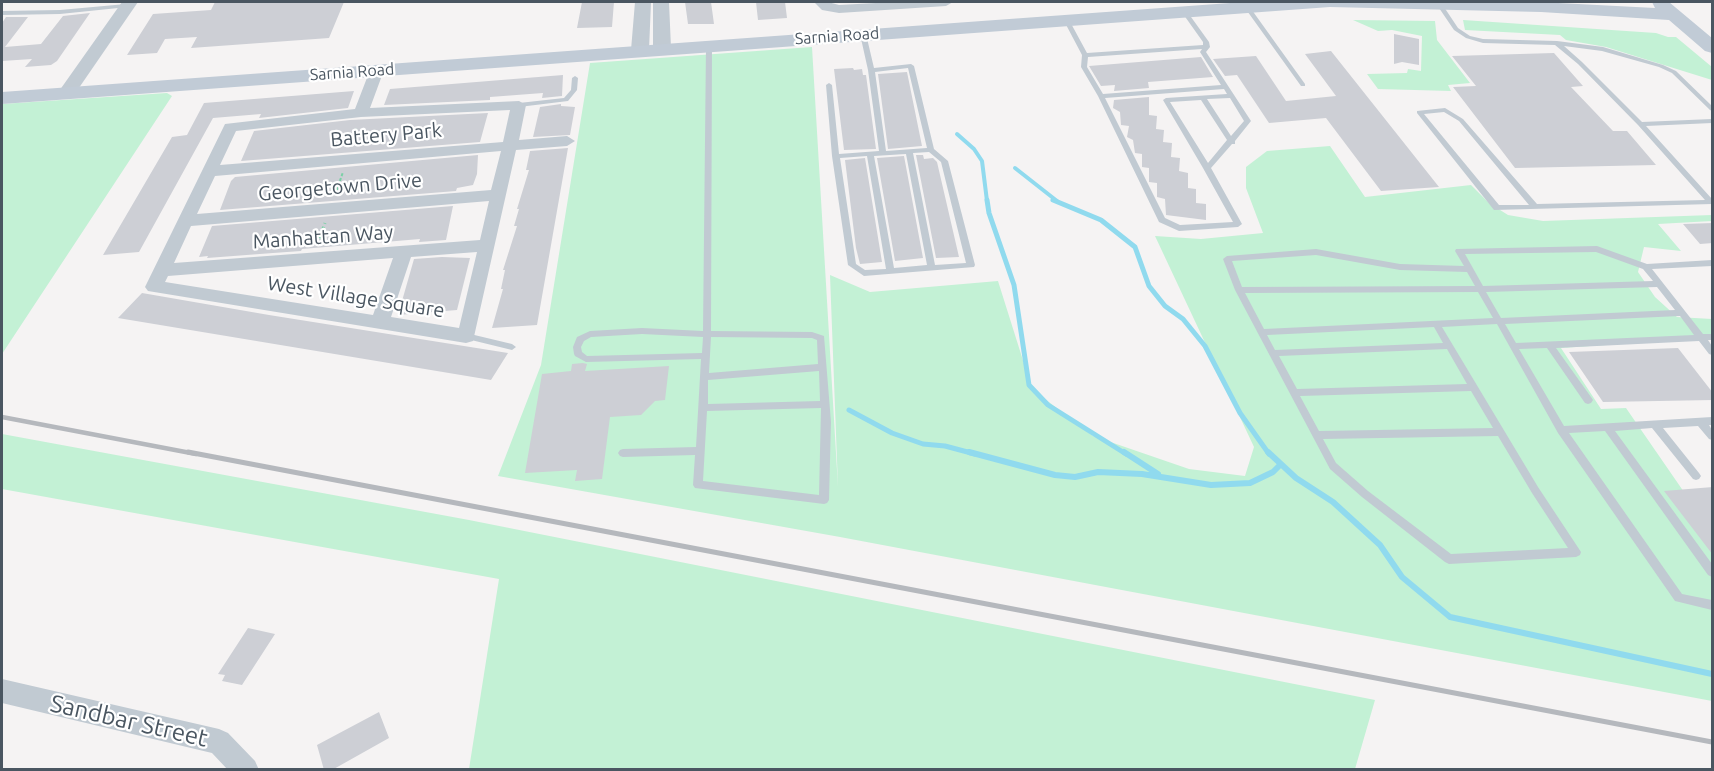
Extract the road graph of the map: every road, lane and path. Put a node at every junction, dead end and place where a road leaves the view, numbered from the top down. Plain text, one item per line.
1 (643, 2) edge
2 (661, 2) edge
3 (821, 2) edge
4 (946, 2) edge
5 (1658, 2) edge
6 (128, 4) edge
7 (1440, 5) junction
8 (1247, 7) junction
9 (1184, 11) junction
10 (2, 13) edge
11 (1673, 15) junction
12 (1066, 19) junction
13 (863, 34) junction
14 (1557, 43) junction
15 (709, 45) junction
16 (1713, 46) edge
17 (1207, 47) junction
18 (662, 48) junction
19 (640, 50) junction
20 (1085, 55) junction
21 (871, 69) junction
22 (377, 70) junction
23 (575, 78) dead end
24 (829, 85) dead end
25 (1303, 85) dead end
26 (1225, 87) junction
27 (1143, 92) junction
28 (66, 94) junction
29 (1101, 96) junction
30 (1231, 96) junction
31 (2, 98) edge
32 (1203, 98) junction
33 (1166, 100) junction
34 (519, 105) junction
35 (1713, 109) edge
36 (361, 113) junction
37 (1713, 121) edge
38 (1640, 124) junction
39 (567, 141) dead end
40 (1232, 142) junction
41 (510, 147) junction
42 (931, 150) junction
43 (909, 151) junction
44 (883, 153) junction
45 (870, 154) junction
46 (836, 156) junction
47 (347, 160) junction
48 (1207, 168) junction
49 (210, 171) junction
50 (499, 195) junction
51 (1712, 202) edge
52 (1535, 207) junction
53 (330, 209) junction
54 (185, 221) junction
55 (487, 245) junction
56 (404, 252) junction
57 (312, 258) junction
58 (1713, 263) edge
59 (1646, 267) junction
60 (932, 268) junction
61 (162, 270) junction
62 (1469, 270) junction
63 (890, 271) junction
64 (1659, 284) junction
65 (1481, 289) junction
66 (1239, 290) junction
67 (1682, 313) junction
68 (381, 322) junction
69 (1499, 322) junction
70 (1436, 324) junction
71 (1261, 332) junction
72 (707, 334) junction
73 (466, 336) junction
74 (1713, 337) edge
75 (1702, 338) junction
76 (1549, 345) junction
77 (1450, 346) junction
78 (1512, 346) junction
79 (512, 347) dead end
80 (1713, 352) edge
81 (1273, 353) junction
82 (706, 356) junction
83 (823, 367) junction
84 (704, 377) junction
85 (1474, 387) junction
86 (1294, 393) junction
87 (1588, 400) dead end
88 (825, 404) junction
89 (703, 408) junction
90 (1713, 421) edge
91 (1701, 422) junction
92 (1655, 425) junction
93 (1607, 427) junction
94 (1561, 430) junction
95 (1501, 432) junction
96 (1316, 435) junction
97 (1713, 436) edge
98 (700, 451) junction
99 (623, 453) dead end
100 (1696, 476) dead end
101 (1713, 572) edge
102 (1713, 605) edge
103 (2, 691) edge
104 (246, 770) edge

1 - 19 street
2 - 18 street
3 - 4 street
5 - 11 main road
6 - 10 lane
6 - 28 street
7 - 8 main road, Sarnia Road
7 - 11 main road, Sarnia Road
7 - 14 lane
8 - 9 main road, Sarnia Road
8 - 25 lane
9 - 12 main road, Sarnia Road
9 - 17 lane
11 - 16 main road
12 - 13 main road, Sarnia Road
12 - 20 lane
13 - 15 main road, Sarnia Road
13 - 21 lane
14 - 35 lane
14 - 38 lane
15 - 18 main road, Sarnia Road
15 - 72 lane
17 - 20 lane
17 - 26 lane
18 - 19 main road, Sarnia Road
19 - 22 main road, Sarnia Road
20 - 29 lane
21 - 42 lane
21 - 44 lane
22 - 28 main road, Sarnia Road
22 - 36 street
23 - 34 lane
24 - 46 lane
26 - 27 lane
26 - 30 lane
27 - 29 lane
27 - 33 lane
28 - 31 main road, Sarnia Road
29 - 48 lane
30 - 32 lane
30 - 40 lane
32 - 33 lane
32 - 40 lane
33 - 48 lane
34 - 36 street
34 - 41 street, West Village Square
36 - 47 path
36 - 49 street
37 - 38 lane
38 - 51 lane
39 - 41 street, Battery Park
40 - 48 lane
41 - 47 street, Battery Park
41 - 50 street, West Village Square
42 - 43 lane
42 - 60 lane
43 - 44 lane
43 - 60 lane
44 - 45 lane
45 - 46 lane
45 - 63 lane
46 - 63 lane
47 - 49 street, Battery Park
47 - 53 path
49 - 54 street
50 - 53 street, Georgetown Drive
50 - 55 street, West Village Square
51 - 52 lane
52 - 52 lane
53 - 54 street, Georgetown Drive
53 - 57 path
54 - 61 street
55 - 56 street, Manhattan Way
55 - 73 street, West Village Square
56 - 57 street, Manhattan Way
56 - 68 street
57 - 61 street, Manhattan Way
58 - 59 lane
59 - 62 lane
59 - 64 lane
60 - 63 lane
61 - 68 street, West Village Square
62 - 65 lane
62 - 66 lane
64 - 65 lane
64 - 67 lane
65 - 66 lane
65 - 69 lane
66 - 71 lane
67 - 69 lane
67 - 75 lane
68 - 73 street, West Village Square
69 - 70 lane
69 - 78 lane
70 - 71 lane
70 - 77 lane
71 - 81 lane
72 - 82 lane
72 - 82 lane
72 - 83 lane
73 - 79 lane
74 - 75 lane
75 - 76 lane
75 - 80 lane
76 - 78 lane
76 - 87 lane
77 - 81 lane
77 - 85 lane
78 - 94 lane
81 - 86 lane
82 - 84 lane
83 - 84 lane
83 - 88 lane
84 - 89 lane
85 - 86 lane
85 - 95 lane
86 - 96 lane
88 - 89 lane
88 - 98 lane
89 - 98 lane
90 - 91 lane
91 - 92 lane
91 - 97 lane
92 - 93 lane
92 - 100 lane
93 - 94 lane
93 - 101 lane
94 - 102 lane
95 - 96 lane
95 - 96 lane
98 - 99 lane
103 - 104 street, Sandbar Street

